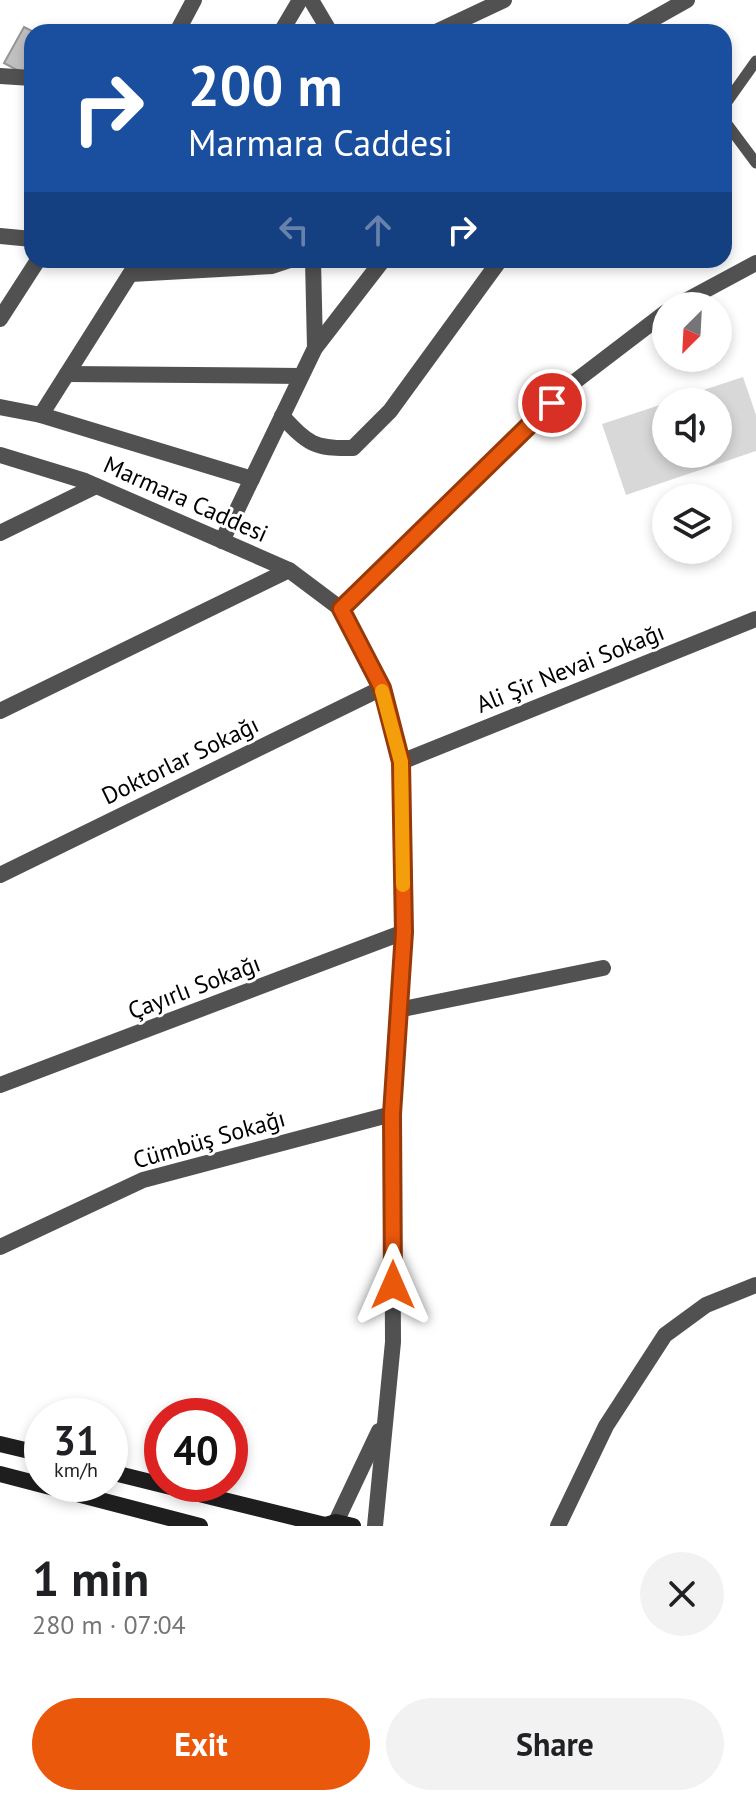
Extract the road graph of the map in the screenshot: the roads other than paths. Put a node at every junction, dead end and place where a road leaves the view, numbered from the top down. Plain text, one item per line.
1 (194, 0) edge
2 (300, 0) edge
3 (311, 0) edge
4 (504, 0) edge
5 (687, 0) edge
6 (181, 24) edge
7 (286, 24) edge
8 (325, 24) edge
9 (453, 24) edge
10 (644, 24) edge
11 (756, 61) edge
12 (0, 76) edge
13 (24, 78) edge
14 (732, 95) edge
15 (732, 131) edge
16 (756, 163) edge
17 (0, 236) edge
18 (24, 238) edge
19 (756, 263) edge
20 (33, 268) edge
21 (134, 268) edge
22 (313, 268) edge
23 (377, 268) edge
24 (494, 268) edge
25 (702, 292) edge
26 (0, 319) edge
27 (652, 323) edge
28 (315, 348) junction
29 (67, 374) junction
30 (301, 376) junction
31 (0, 407) edge
32 (41, 415) junction
33 (282, 416) junction
34 (0, 455) edge
35 (252, 479) junction
36 (96, 486) junction
37 (0, 533) edge
38 (222, 541) junction
39 (289, 570) junction
40 (341, 609) junction
41 (756, 619) edge
42 (382, 688) junction
43 (0, 711) edge
44 (401, 762) junction
45 (0, 875) edge
46 (404, 932) junction
47 (603, 968) dead end
48 (398, 1010) junction
49 (0, 1085) edge
50 (392, 1114) junction
51 (0, 1247) edge
52 (756, 1285) edge
53 (384, 1422) junction
54 (0, 1444) edge
55 (24, 1450) edge
56 (0, 1474) edge
57 (128, 1476) edge
58 (334, 1525) edge
59 (200, 1526) edge
60 (375, 1526) edge
61 (558, 1526) edge

1 - 6 street
2 - 7 street
3 - 8 street
4 - 9 street
5 - 10 street
11 - 14 lane
12 - 13 street
15 - 16 lane
17 - 18 street
19 - 25 street
20 - 26 street
21 - 29 street
22 - 28 street
23 - 28 street
24 - 33 street
27 - 40 street
28 - 30 street
29 - 30 street
29 - 32 street
30 - 33 street
31 - 32 street
32 - 35 street
33 - 35 street
34 - 36 street, Marmara Caddesi
35 - 38 street
36 - 37 street
36 - 38 street, Marmara Caddesi
38 - 39 street, Marmara Caddesi
39 - 40 street, Marmara Caddesi
39 - 43 street
40 - 42 street, Marmara Caddesi
41 - 44 street, Ali Şir Nevai Sokağı
42 - 44 street, Marmara Caddesi
42 - 45 street, Doktorlar Sokağı
44 - 46 street, Marmara Caddesi
46 - 48 street, Marmara Caddesi
46 - 49 street, Çayırlı Sokağı
47 - 48 street
48 - 50 street, Marmara Caddesi
50 - 51 street, Cümbüş Sokağı
50 - 53 street, Marmara Caddesi
52 - 61 street
53 - 58 street, Marmara Caddesi
53 - 60 street, Marmara Caddesi
54 - 55 main road
56 - 59 main road
57 - 58 main road

